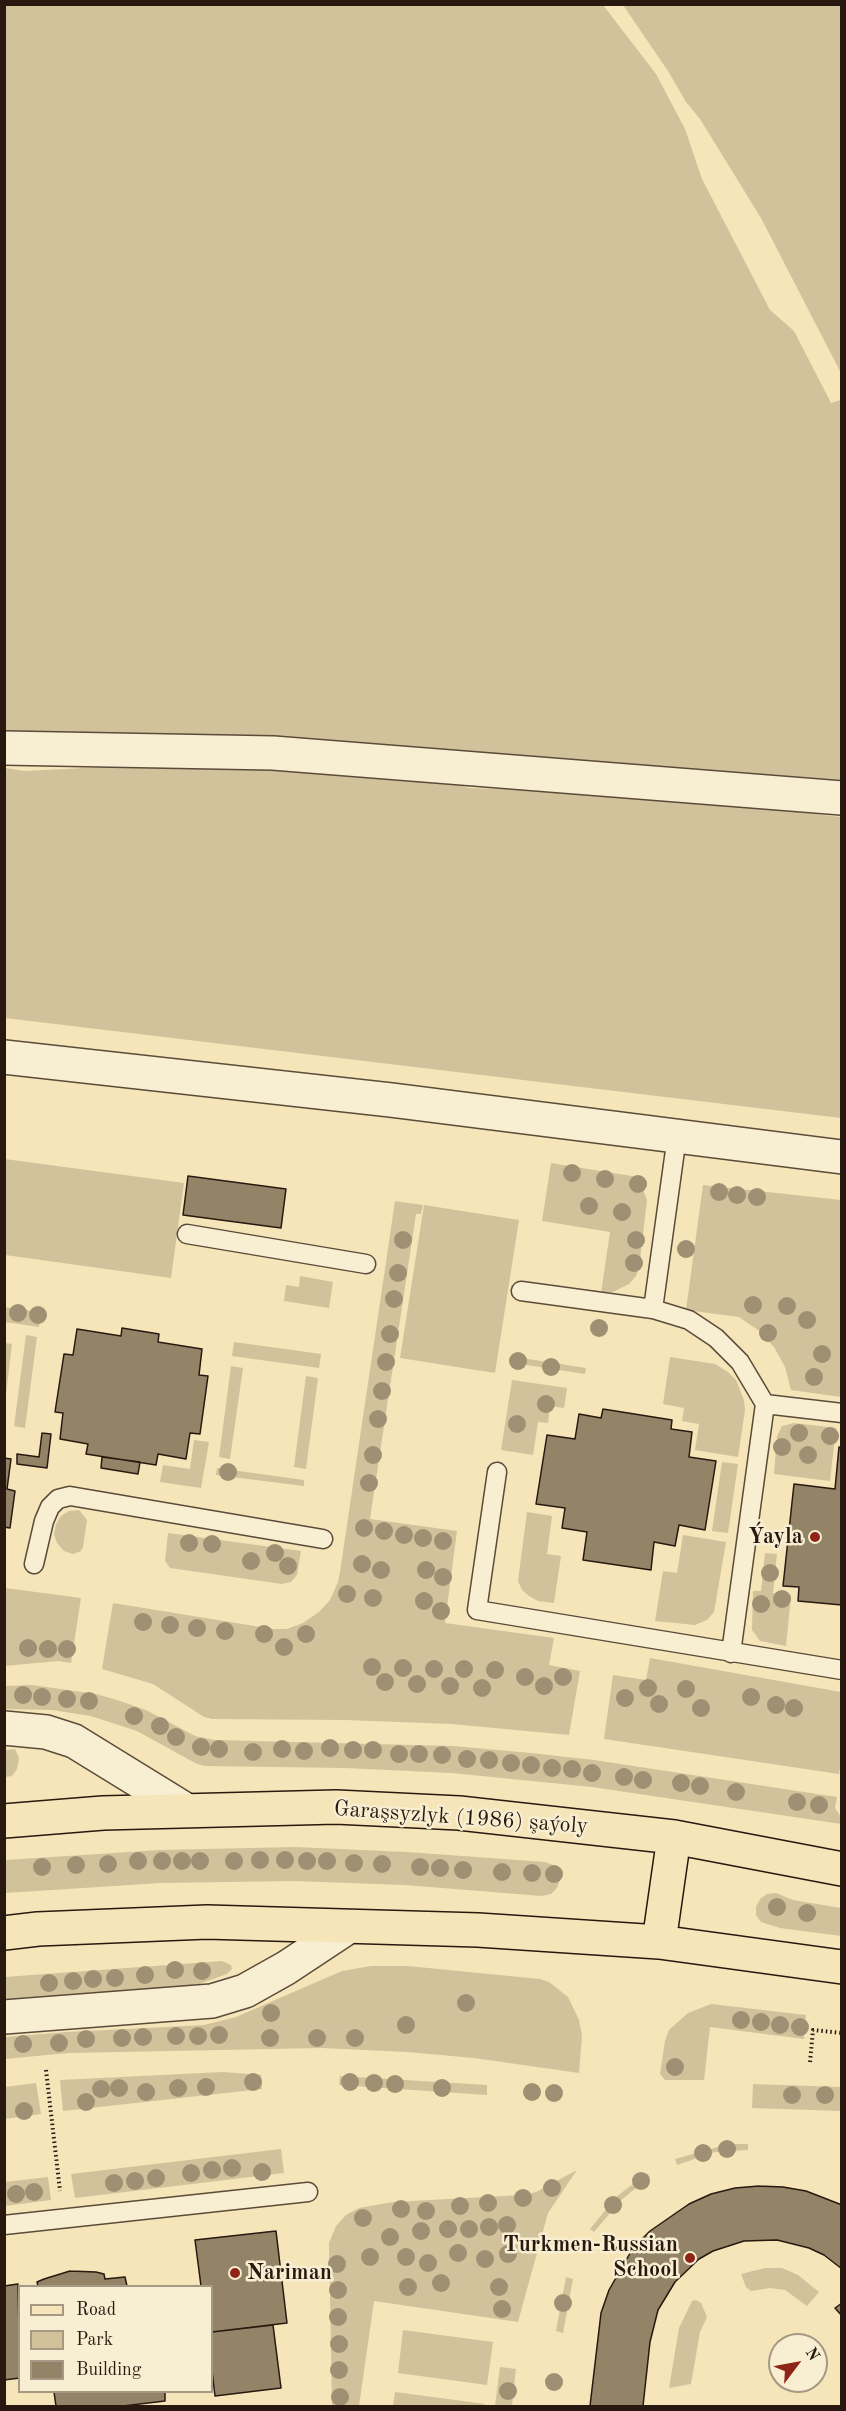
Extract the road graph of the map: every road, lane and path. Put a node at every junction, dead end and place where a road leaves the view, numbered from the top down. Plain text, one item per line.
1 (4, 748) edge
2 (842, 798) edge
3 (4, 1057) edge
4 (677, 1136) junction
5 (842, 1157) edge
6 (187, 1234) dead end
7 (366, 1264) dead end
8 (521, 1291) dead end
9 (653, 1309) junction
10 (765, 1404) junction
11 (842, 1413) edge
12 (497, 1472) dead end
13 (323, 1539) dead end
14 (34, 1564) dead end
15 (731, 1653) junction
16 (842, 1670) edge
17 (4, 1728) edge
18 (186, 1810) junction
19 (4, 1821) edge
20 (674, 1837) junction
21 (842, 1869) edge
22 (348, 1927) junction
23 (4, 1932) edge
24 (659, 1942) junction
25 (842, 1967) edge
26 (4, 2017) edge
27 (842, 2033) edge
28 (810, 2062) dead end
29 (46, 2070) dead end
30 (308, 2192) dead end
31 (64, 2219) junction
32 (4, 2225) edge

1 - 2 street
3 - 4 street
4 - 5 street
4 - 9 lane
6 - 7 lane
8 - 9 lane
9 - 10 lane
10 - 11 lane
10 - 15 lane
12 - 15 lane
13 - 14 lane
15 - 16 lane
17 - 18 street
18 - 19 main road, Garaşsyzlyk (1986) şaýoly
18 - 20 main road, Garaşsyzlyk (1986) şaýoly
20 - 21 main road, Garaşsyzlyk (1986) şaýoly
20 - 24 main road
22 - 23 main road
22 - 24 main road
22 - 26 street
24 - 25 main road
27 - 28 path
29 - 31 path
30 - 31 lane
31 - 32 lane

